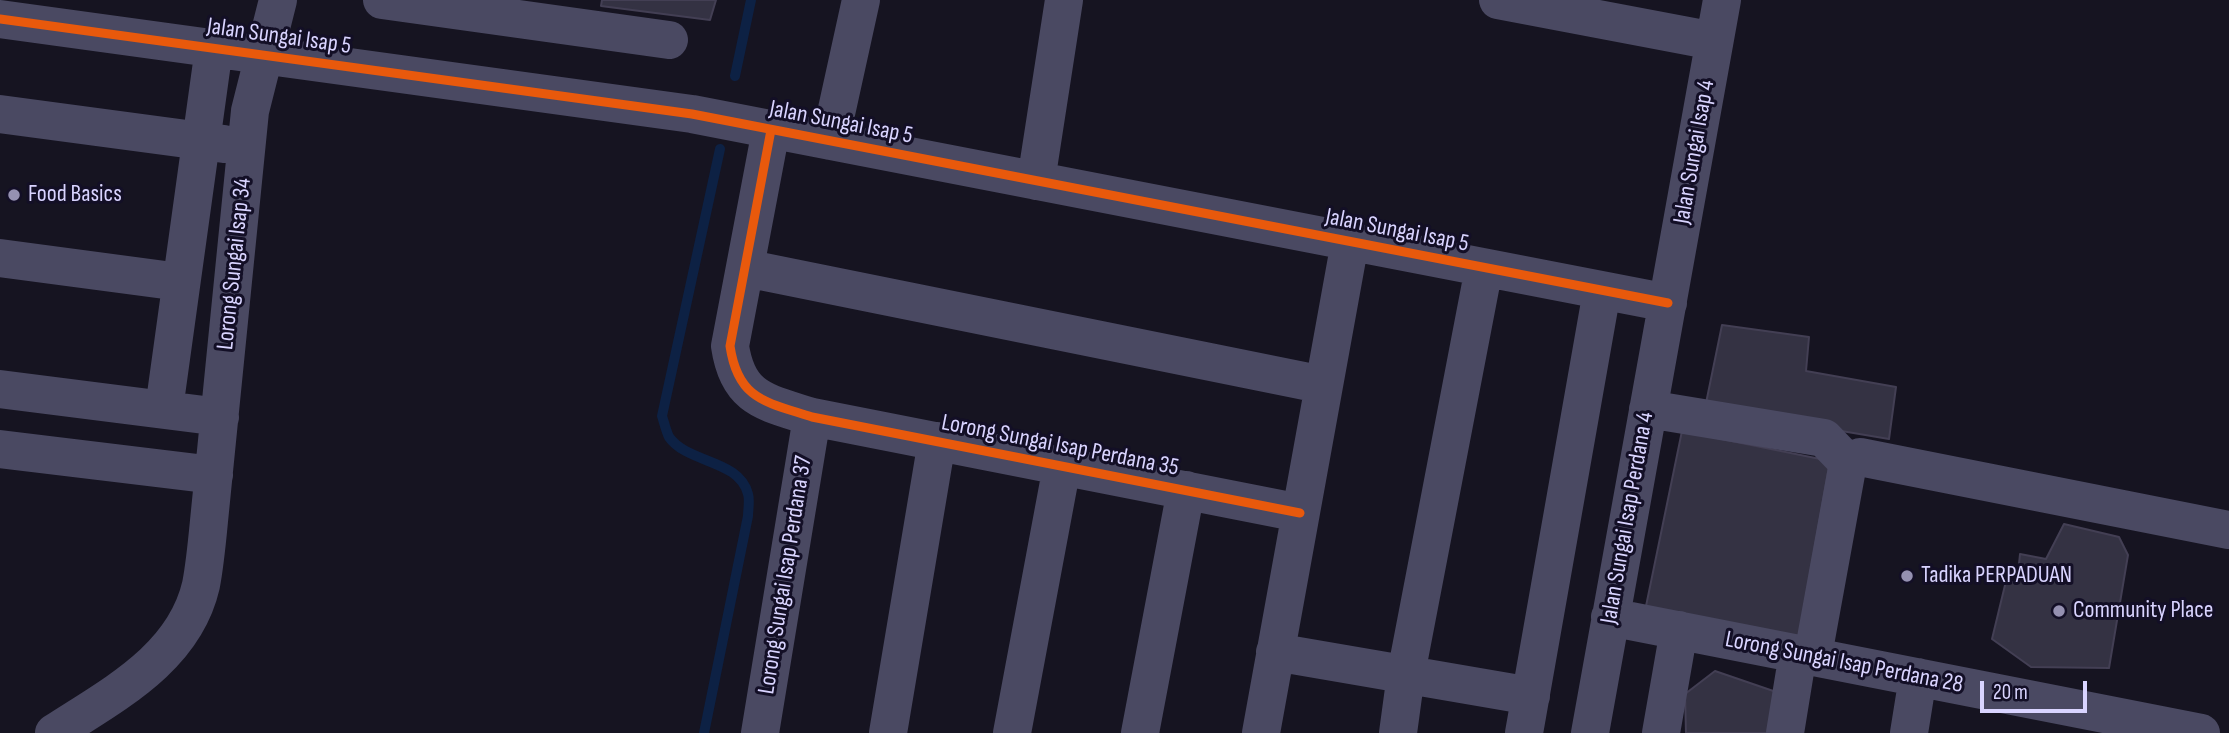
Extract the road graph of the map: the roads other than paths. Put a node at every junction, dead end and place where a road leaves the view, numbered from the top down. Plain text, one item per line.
1 (278, 0) edge
2 (382, 0) edge
3 (861, 0) edge
4 (1064, 0) edge
5 (1498, 0) edge
6 (1722, 0) edge
7 (0, 19) edge
8 (669, 40) dead end
9 (1714, 41) junction
10 (214, 48) junction
11 (265, 55) junction
12 (0, 114) edge
13 (771, 130) junction
14 (200, 140) junction
15 (830, 141) junction
16 (247, 147) junction
17 (1036, 181) junction
18 (1350, 242) junction
19 (0, 258) edge
20 (745, 268) junction
21 (1484, 268) junction
22 (180, 282) junction
23 (1602, 292) junction
24 (1668, 303) junction
25 (1324, 384) junction
26 (0, 389) edge
27 (1648, 409) junction
28 (164, 410) junction
29 (219, 417) junction
30 (812, 417) junction
31 (937, 441) junction
32 (0, 449) edge
33 (1848, 463) junction
34 (1062, 466) junction
35 (214, 475) junction
36 (1186, 490) junction
37 (1300, 513) junction
38 (2229, 530) edge
39 (1610, 617) junction
40 (1679, 630) junction
41 (1275, 652) junction
42 (1806, 654) junction
43 (1406, 674) junction
44 (1918, 677) junction
45 (1531, 696) junction
46 (2044, 718) edge
47 (2181, 731) edge
48 (54, 733) edge
49 (760, 733) edge
50 (887, 733) edge
51 (1012, 733) edge
52 (1140, 733) edge
53 (1261, 733) edge
54 (1398, 733) edge
55 (1524, 733) edge
56 (1590, 733) edge
57 (1661, 733) edge
58 (1785, 733) edge
59 (1909, 733) edge

1 - 11 street, Lorong Sungai Isap 34
2 - 8 street
3 - 15 street
4 - 17 street
5 - 9 street
6 - 9 street, Jalan Sungai Isap 4
7 - 10 street, Jalan Sungai Isap 5
9 - 24 street, Jalan Sungai Isap 4
10 - 11 street, Jalan Sungai Isap 5
10 - 14 street
11 - 13 street, Jalan Sungai Isap 5
11 - 16 street, Lorong Sungai Isap 34
12 - 14 street
13 - 15 street, Jalan Sungai Isap 5
13 - 20 street, Lorong Sungai Isap Perdana 35
14 - 16 street
14 - 22 street
15 - 17 street, Jalan Sungai Isap 5
16 - 29 street, Lorong Sungai Isap 34
17 - 18 street, Jalan Sungai Isap 5
18 - 21 street, Jalan Sungai Isap 5
18 - 25 street
19 - 22 street
20 - 25 street
20 - 30 street, Lorong Sungai Isap Perdana 35
21 - 23 street, Jalan Sungai Isap 5
21 - 43 street
22 - 28 street
23 - 24 street, Jalan Sungai Isap 5
23 - 45 street
24 - 27 street, Jalan Sungai Isap Perdana 4
25 - 37 street
26 - 28 street
27 - 33 street
27 - 39 street, Jalan Sungai Isap Perdana 4
28 - 29 street
29 - 35 street, Lorong Sungai Isap 34
30 - 31 street, Lorong Sungai Isap Perdana 35
30 - 49 street, Lorong Sungai Isap Perdana 37
31 - 34 street, Lorong Sungai Isap Perdana 35
31 - 50 street
32 - 35 street
33 - 38 street
33 - 42 street
34 - 36 street, Lorong Sungai Isap Perdana 35
34 - 51 street
35 - 48 street, Lorong Sungai Isap 34
36 - 37 street, Lorong Sungai Isap Perdana 35
36 - 52 street
37 - 41 street
39 - 40 street, Lorong Sungai Isap Perdana 28
39 - 56 street, Jalan Sungai Isap Perdana 4
40 - 42 street, Lorong Sungai Isap Perdana 28
40 - 57 street
41 - 43 street
41 - 53 street
42 - 44 street, Lorong Sungai Isap Perdana 28
42 - 58 street
43 - 45 street
43 - 54 street
44 - 46 street, Lorong Sungai Isap Perdana 28
44 - 59 street
45 - 55 street
46 - 47 street, Lorong Sungai Isap Perdana 28

